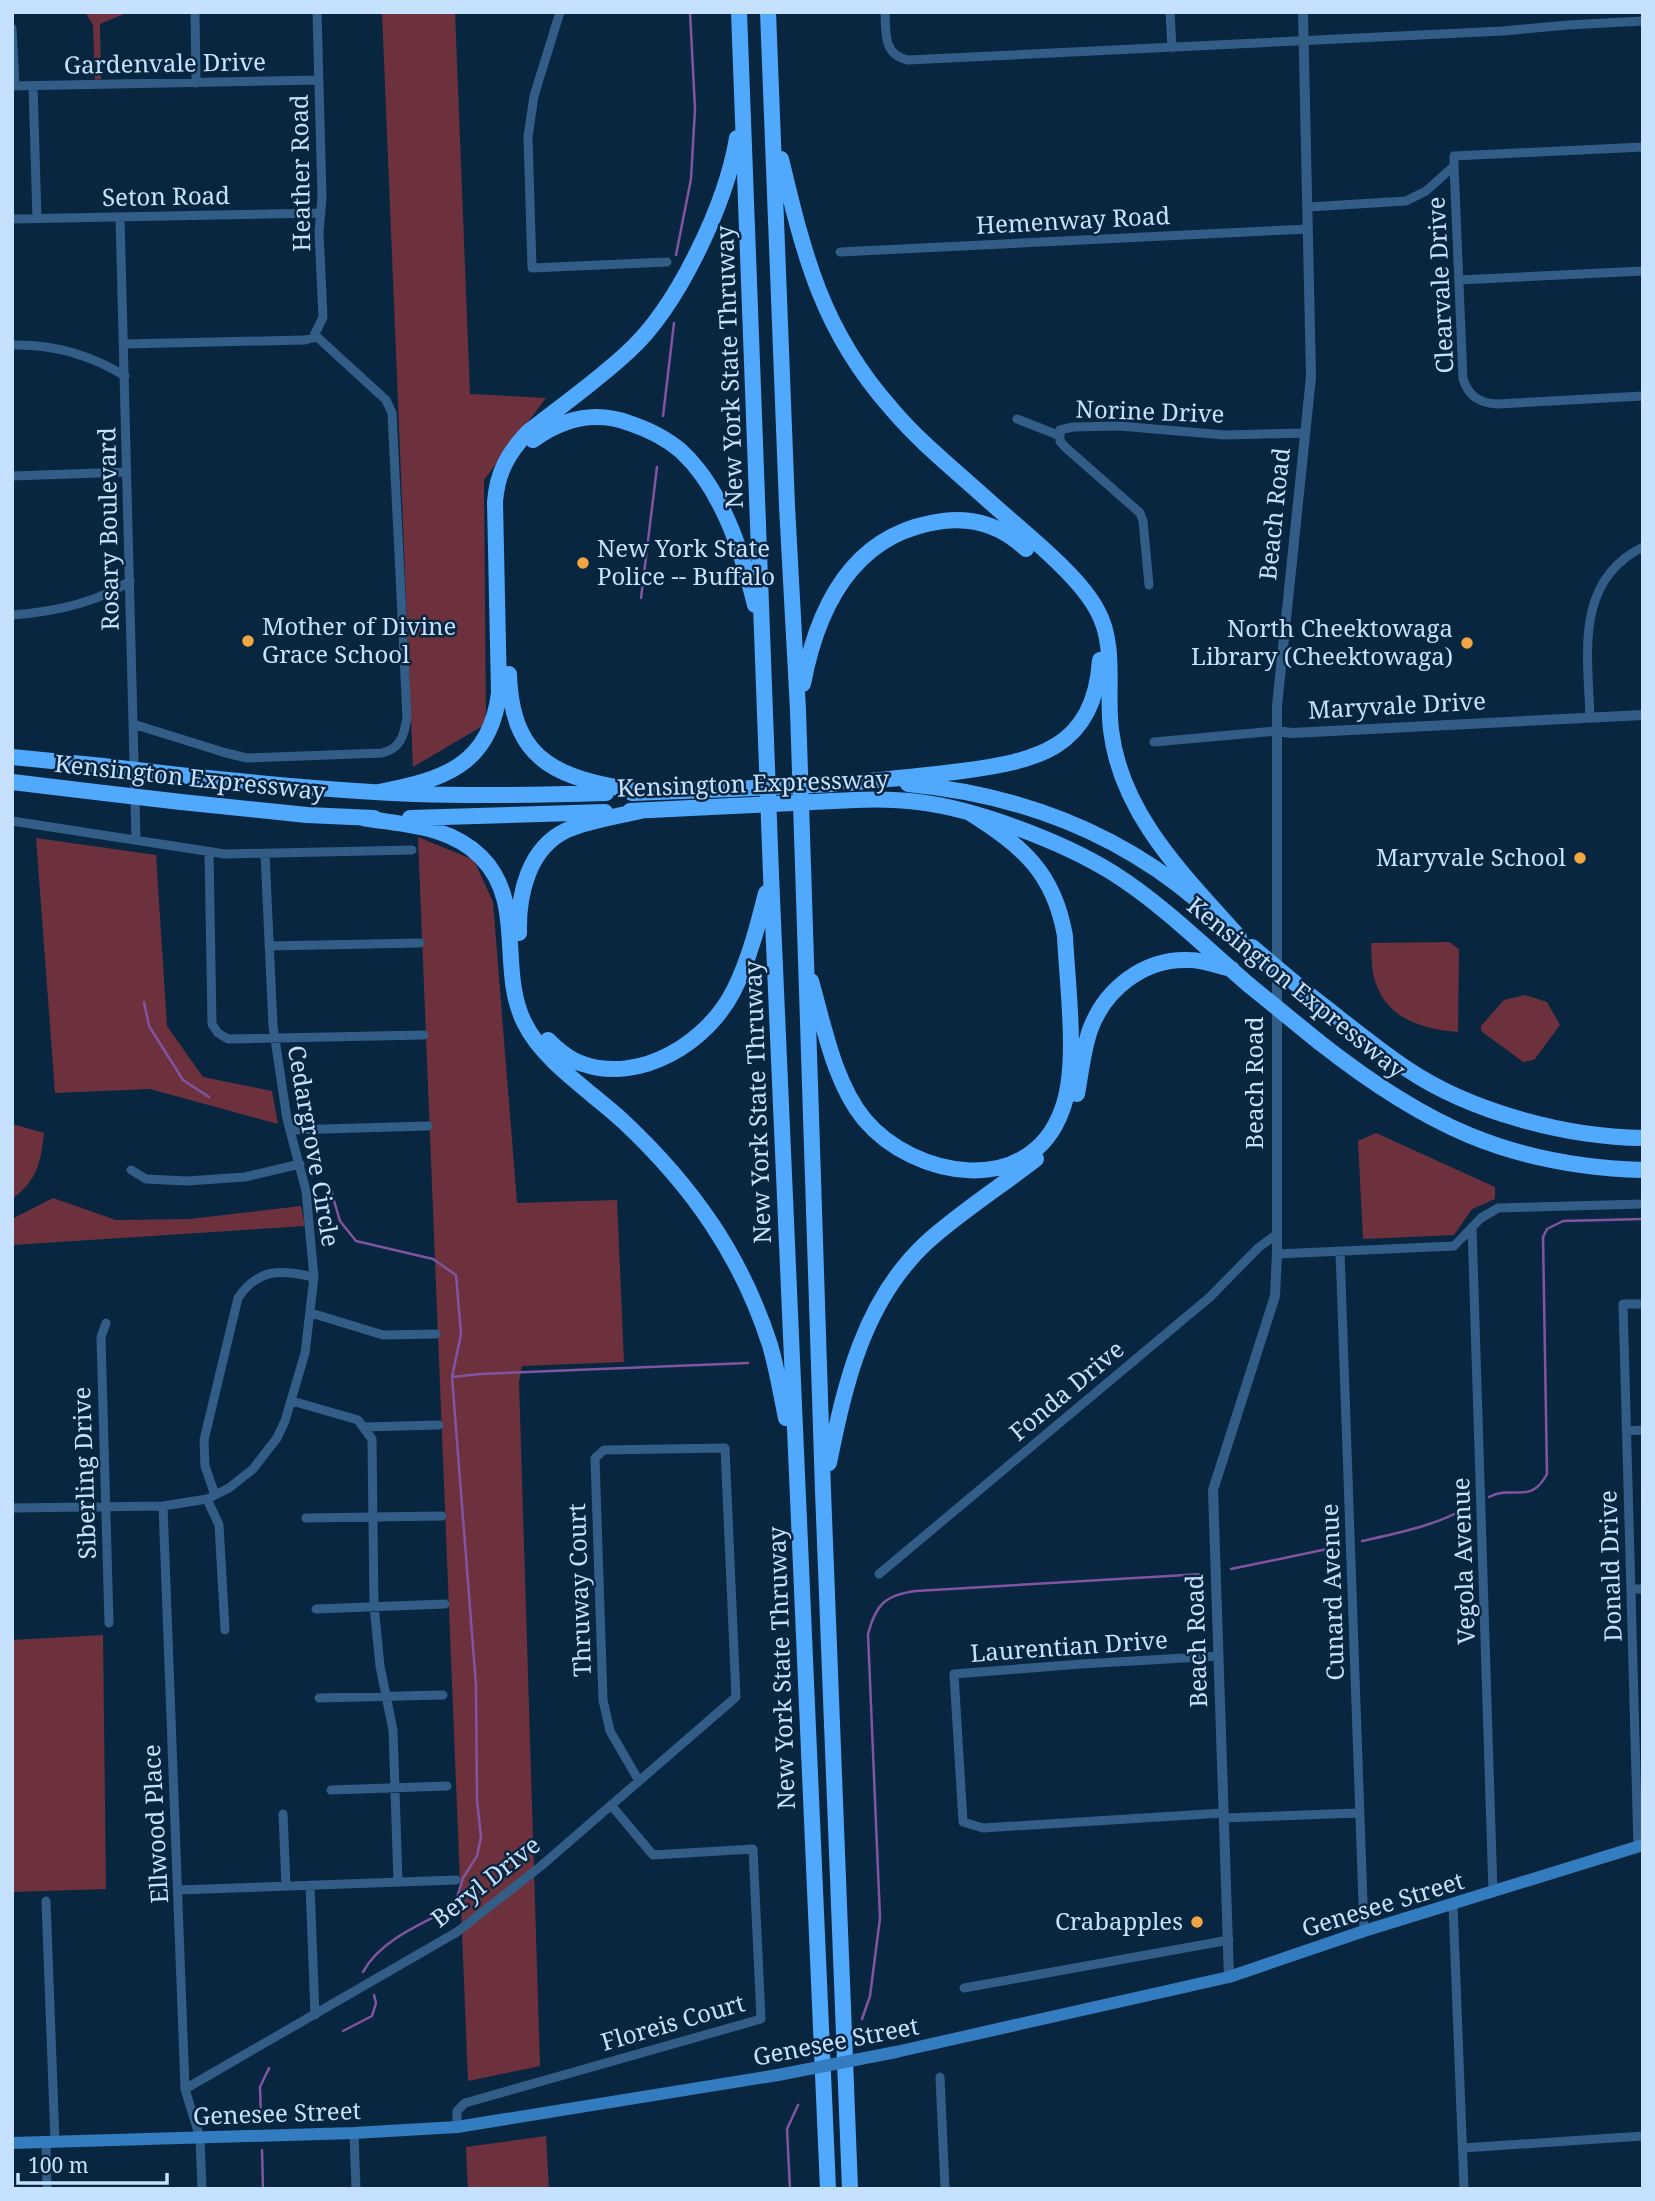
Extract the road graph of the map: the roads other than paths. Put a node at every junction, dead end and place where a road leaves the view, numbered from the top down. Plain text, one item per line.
1 (195, 12) edge
2 (317, 12) edge
3 (560, 12) edge
4 (739, 12) edge
5 (768, 12) edge
6 (885, 12) edge
7 (1170, 12) edge
8 (1303, 12) edge
9 (1643, 21) edge
10 (12, 28) edge
11 (1304, 41) junction
12 (1172, 48) junction
13 (319, 80) junction
14 (196, 83) junction
15 (13, 86) edge
16 (33, 86) junction
17 (742, 86) junction
18 (773, 126) junction
19 (1643, 147) edge
20 (1454, 166) junction
21 (1307, 207) junction
22 (321, 213) junction
23 (120, 217) junction
24 (37, 218) junction
25 (12, 219) edge
26 (1308, 229) junction
27 (840, 252) dead end
28 (667, 262) dead end
29 (1643, 271) edge
30 (1459, 280) junction
31 (316, 333) junction
32 (124, 344) junction
33 (12, 345) edge
34 (125, 376) junction
35 (1643, 396) edge
36 (1017, 419) dead end
37 (1305, 433) junction
38 (1058, 435) junction
39 (127, 472) junction
40 (12, 476) edge
41 (1643, 547) edge
42 (130, 581) junction
43 (1149, 585) dead end
44 (12, 615) edge
45 (764, 636) junction
46 (798, 710) junction
47 (1643, 715) edge
48 (1590, 717) junction
49 (133, 724) junction
50 (1276, 731) junction
51 (1154, 742) dead end
52 (12, 757) edge
53 (12, 782) edge
54 (841, 783) junction
55 (379, 792) junction
56 (641, 792) junction
57 (641, 810) junction
58 (970, 813) junction
59 (363, 818) junction
60 (12, 821) edge
61 (136, 840) junction
62 (412, 849) dead end
63 (209, 852) junction
64 (265, 854) junction
65 (771, 875) junction
66 (1246, 942) junction
67 (420, 943) dead end
68 (269, 946) junction
69 (804, 960) junction
70 (1232, 969) junction
71 (424, 1035) dead end
72 (275, 1037) junction
73 (428, 1126) dead end
74 (290, 1130) junction
75 (1643, 1138) edge
76 (300, 1164) junction
77 (131, 1170) dead end
78 (1643, 1170) edge
79 (1643, 1204) edge
80 (1472, 1227) junction
81 (1277, 1234) junction
82 (1340, 1251) junction
83 (1277, 1254) junction
84 (314, 1277) junction
85 (1643, 1304) edge
86 (311, 1313) junction
87 (106, 1324) dead end
88 (436, 1334) dead end
89 (292, 1401) junction
90 (439, 1425) dead end
91 (363, 1427) junction
92 (1643, 1430) edge
93 (1626, 1431) junction
94 (662, 1450) joint
95 (795, 1458) junction
96 (823, 1491) junction
97 (211, 1497) junction
98 (163, 1506) junction
99 (106, 1507) junction
100 (12, 1508) edge
101 (442, 1516) dead end
102 (371, 1517) junction
103 (306, 1518) dead end
104 (878, 1574) dead end
105 (1631, 1589) junction
106 (1643, 1589) edge
107 (445, 1604) dead end
108 (374, 1606) junction
109 (316, 1609) dead end
110 (109, 1623) dead end
111 (225, 1630) dead end
112 (1219, 1656) junction
113 (443, 1695) dead end
114 (385, 1696) junction
115 (319, 1699) dead end
116 (639, 1782) junction
117 (447, 1786) dead end
118 (395, 1787) junction
119 (331, 1790) dead end
120 (611, 1805) junction
121 (1359, 1813) junction
122 (283, 1814) dead end
123 (1224, 1816) junction
124 (1641, 1846) edge
125 (456, 1880) dead end
126 (398, 1882) junction
127 (310, 1885) junction
128 (286, 1886) junction
129 (178, 1890) junction
130 (1493, 1893) junction
131 (46, 1900) dead end
132 (1453, 1905) junction
133 (1364, 1931) junction
134 (1229, 1940) junction
135 (1229, 1977) junction
136 (964, 1988) dead end
137 (315, 2015) junction
138 (940, 2077) dead end
139 (185, 2089) junction
140 (457, 2127) junction
141 (354, 2133) junction
142 (1643, 2136) edge
143 (201, 2138) junction
144 (50, 2142) junction
145 (12, 2143) edge
146 (1463, 2148) junction
147 (47, 2189) edge
148 (202, 2189) edge
149 (356, 2189) edge
150 (828, 2189) edge
151 (850, 2189) edge
152 (945, 2189) edge
153 (1464, 2189) edge

1 - 14 street
2 - 13 street, Heather Road
3 - 28 street
4 - 17 highway, New York State Thruway
5 - 18 highway, New York State Thruway
6 - 12 street
7 - 12 street
8 - 11 street, Beach Road
9 - 11 street
10 - 15 street
11 - 12 street
11 - 21 street, Beach Road
13 - 14 street, Gardenvale Drive
13 - 22 street, Heather Road
14 - 16 street, Gardenvale Drive
15 - 16 street, Gardenvale Drive
16 - 24 street
17 - 45 highway, New York State Thruway
17 - 55 highway
18 - 46 highway, New York State Thruway
18 - 66 highway
19 - 20 street
20 - 21 street
20 - 30 street, Clearvale Drive
21 - 26 street, Beach Road
22 - 23 street, Seton Road
22 - 31 street, Heather Road
23 - 24 street, Seton Road
23 - 32 street, Rosary Boulevard
24 - 25 street, Seton Road
26 - 27 street, Hemenway Road
26 - 37 street, Beach Road
29 - 30 street
30 - 35 street, Clearvale Drive
31 - 32 street
31 - 49 street
32 - 34 street, Rosary Boulevard
33 - 34 street
34 - 39 street, Rosary Boulevard
36 - 38 street
37 - 38 street, Norine Drive
37 - 50 street, Beach Road
38 - 43 street, Norine Drive
39 - 40 street
39 - 42 street, Rosary Boulevard
41 - 48 street
42 - 44 street
42 - 49 street, Rosary Boulevard
45 - 56 highway
45 - 65 highway, New York State Thruway
46 - 54 highway
46 - 69 highway, New York State Thruway
47 - 48 street, Maryvale Drive
48 - 50 street, Maryvale Drive
49 - 61 street, Rosary Boulevard
50 - 51 street, Maryvale Drive
50 - 81 street, Beach Road
52 - 55 highway, Kensington Expressway, bridge
53 - 59 highway, Kensington Expressway, bridge
54 - 56 highway, Kensington Expressway, bridge
54 - 66 highway, Kensington Expressway
55 - 56 highway, Kensington Expressway
57 - 58 highway, Kensington Expressway, bridge
57 - 59 highway, Kensington Expressway
57 - 65 highway
58 - 69 highway
58 - 70 highway, Kensington Expressway
59 - 95 highway
60 - 61 street
61 - 63 street
62 - 64 street
63 - 64 street
63 - 72 street
64 - 68 street, Cedargrove Circle
65 - 95 highway, New York State Thruway
66 - 75 highway, Kensington Expressway, bridge
67 - 68 street
68 - 72 street, Cedargrove Circle
69 - 96 highway, New York State Thruway
70 - 78 highway, Kensington Expressway, bridge
70 - 96 highway
71 - 72 street
72 - 74 street, Cedargrove Circle
73 - 74 street
74 - 76 street, Cedargrove Circle
76 - 77 street
76 - 84 street, Cedargrove Circle
79 - 80 street
80 - 82 street
80 - 130 street, Vegola Avenue
81 - 83 street, Beach Road
81 - 104 street, Fonda Drive
82 - 83 street
82 - 121 street, Cunard Avenue
83 - 112 street, Beach Road
84 - 86 street, Cedargrove Circle
84 - 97 street
85 - 93 street, Donald Drive
86 - 88 street
86 - 89 street, Cedargrove Circle
87 - 99 street, Siberling Drive
89 - 91 street
89 - 97 street, Cedargrove Circle
90 - 91 street
91 - 102 street
92 - 93 street
93 - 105 street, Donald Drive
94 - 116 street, Thruway Court
94 - 116 street, Beryl Drive
95 - 150 highway, New York State Thruway
96 - 151 highway, New York State Thruway
97 - 98 street, Cedargrove Circle
97 - 111 street
98 - 99 street, Cedargrove Circle
98 - 129 street, Ellwood Place
99 - 100 street, Cedargrove Circle
99 - 110 street, Siberling Drive
101 - 102 street
102 - 103 street
102 - 108 street
105 - 106 street
105 - 124 street, Donald Drive
107 - 108 street
108 - 109 street
108 - 114 street
112 - 123 street, Beach Road
112 - 123 street, Laurentian Drive
113 - 114 street
114 - 115 street
114 - 118 street
116 - 120 street, Beryl Drive
117 - 118 street
118 - 119 street
118 - 126 street
120 - 137 street, Beryl Drive
120 - 140 street, Floreis Court
121 - 123 street
121 - 133 street, Cunard Avenue
122 - 128 street
123 - 134 street, Beach Road
124 - 130 main road, Genesee Street
125 - 126 street
126 - 127 street
127 - 128 street
127 - 137 street
128 - 129 street
129 - 139 street, Ellwood Place
130 - 132 main road, Genesee Street
131 - 144 street
132 - 133 main road, Genesee Street
132 - 146 street
133 - 135 main road, Genesee Street
134 - 135 street, Beach Road
134 - 136 street
135 - 140 main road, Genesee Street, bridge
137 - 139 street, Beryl Drive
138 - 152 street
139 - 143 street, Ellwood Place
140 - 141 main road, Genesee Street
141 - 143 main road, Genesee Street
141 - 149 street
142 - 146 street
143 - 144 main road, Genesee Street
143 - 148 street, Ellwood Place
144 - 145 main road, Genesee Street
144 - 147 street
146 - 153 street

